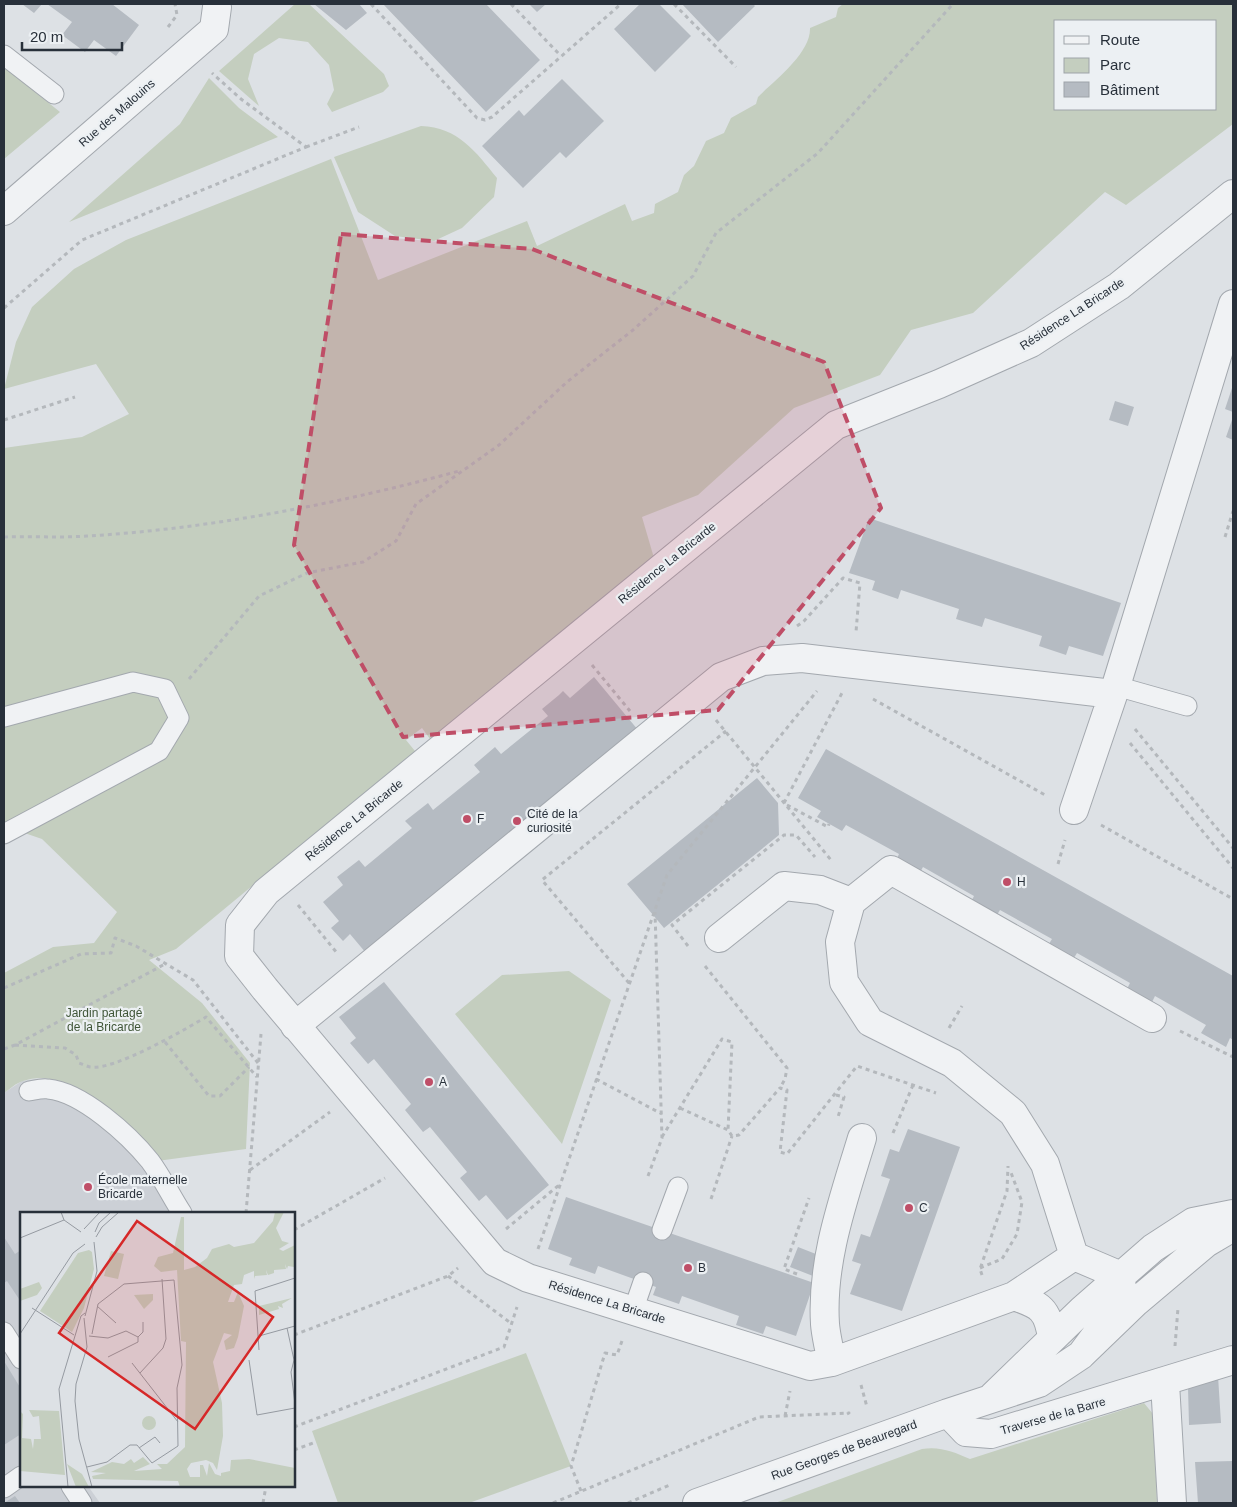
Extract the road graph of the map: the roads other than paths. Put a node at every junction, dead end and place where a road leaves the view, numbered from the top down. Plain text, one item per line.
1 (218, 5) edge
2 (4, 55) edge
3 (54, 94) dead end
4 (1233, 194) edge
5 (4, 211) edge
6 (1233, 304) edge
7 (1115, 703) junction
8 (1187, 706) dead end
9 (4, 717) edge
10 (1074, 810) road end
11 (4, 834) edge
12 (851, 902) junction
13 (719, 938) dead end
14 (1152, 1018) road end
15 (295, 1026) junction
16 (29, 1091) dead end
17 (862, 1138) dead end
18 (678, 1187) dead end
19 (181, 1212) edge
20 (1233, 1214) edge
21 (1233, 1227) edge
22 (662, 1230) dead end
23 (1074, 1256) junction
24 (1121, 1276) junction
25 (643, 1282) dead end
26 (1014, 1296) junction
27 (633, 1311) junction
28 (4, 1332) edge
29 (1052, 1338) junction
30 (1081, 1355) junction
31 (20, 1357) edge
32 (841, 1358) junction
33 (1233, 1360) edge
34 (1165, 1383) junction
35 (990, 1398) junction
36 (948, 1413) junction
37 (20, 1477) edge
38 (72, 1487) edge
39 (4, 1488) edge
40 (82, 1503) edge
41 (697, 1503) edge
42 (1172, 1503) edge

1 - 5 street, Rue des Malouins
2 - 3 lane
4 - 15 street, Résidence La Bricarde
6 - 7 street
7 - 8 lane
7 - 10 street
7 - 15 street
9 - 11 lane
12 - 13 street
12 - 14 street
12 - 23 street
15 - 27 street, Résidence La Bricarde
16 - 19 lane
17 - 32 street
18 - 22 lane
20 - 24 street, Rue Georges de Beauregard
21 - 30 street, Rue Georges de Beauregard
23 - 24 street
23 - 26 street, Résidence La Bricarde
24 - 29 street, Rue Georges de Beauregard
24 - 30 street
25 - 27 lane
26 - 29 street
26 - 32 street, Résidence La Bricarde
27 - 32 street, Résidence La Bricarde
28 - 31 lane
29 - 35 street, Rue Georges de Beauregard
30 - 35 street, Rue Georges de Beauregard
33 - 34 street, Traverse de la Barre
34 - 36 street, Traverse de la Barre
34 - 42 street
35 - 36 street, Rue Georges de Beauregard
36 - 41 street, Rue Georges de Beauregard
37 - 39 lane
38 - 40 lane

